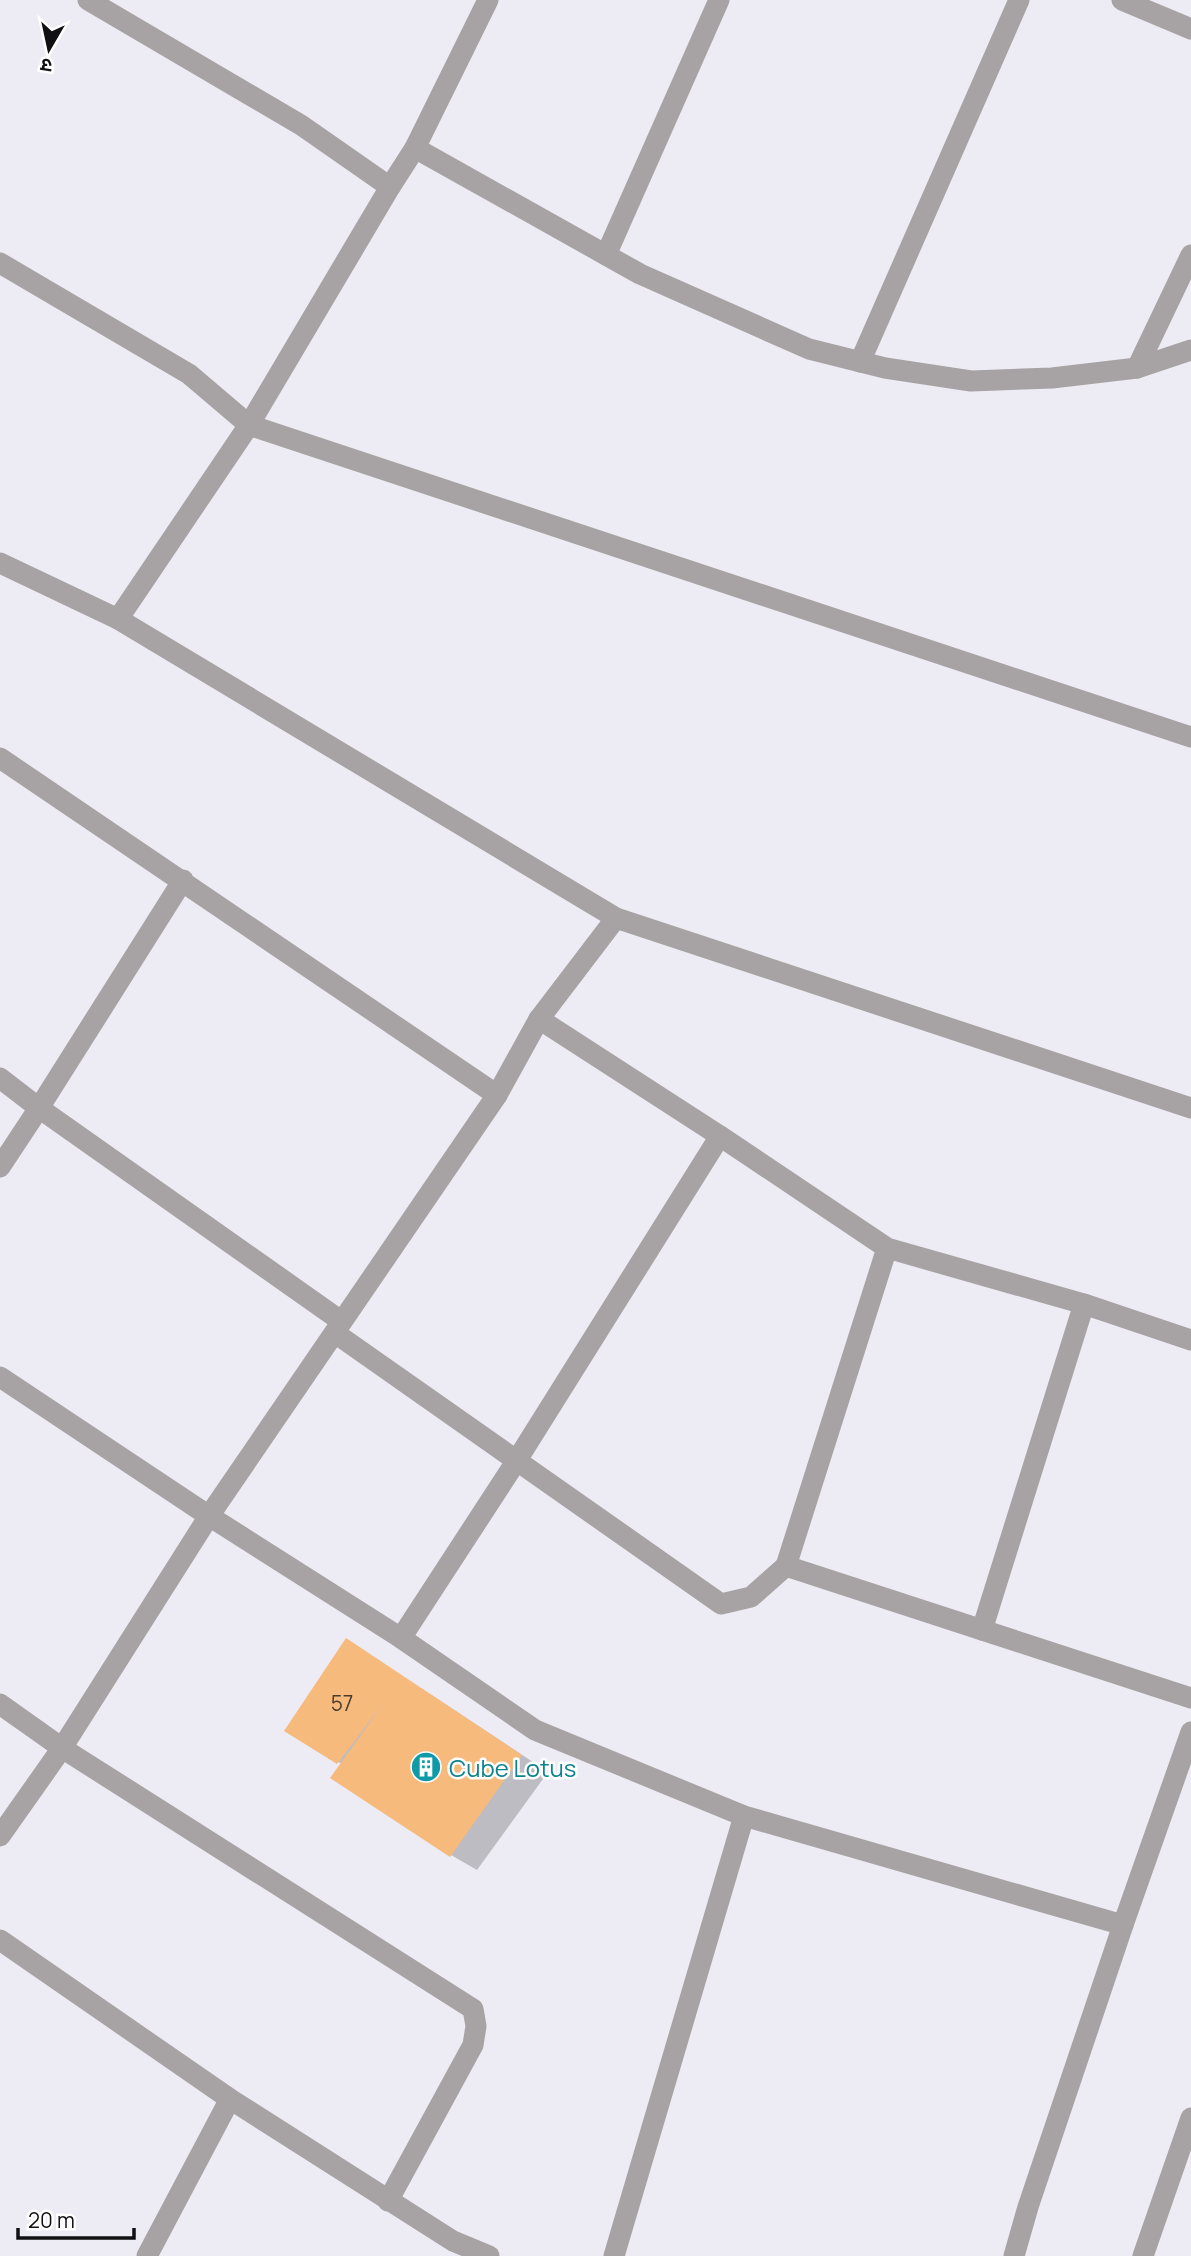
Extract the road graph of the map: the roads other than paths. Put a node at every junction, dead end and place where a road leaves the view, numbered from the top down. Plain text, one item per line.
1 (88, 0) edge
2 (488, 0) edge
3 (719, 0) edge
4 (1019, 0) edge
5 (1122, 0) edge
6 (1191, 29) edge
7 (415, 148) junction
8 (390, 187) junction
9 (606, 255) junction
10 (1191, 255) edge
11 (0, 262) edge
12 (1191, 350) edge
13 (860, 362) junction
14 (1137, 368) junction
15 (249, 425) junction
16 (0, 563) edge
17 (118, 619) junction
18 (1191, 737) edge
19 (0, 758) edge
20 (183, 880) junction
21 (616, 918) junction
22 (539, 1019) junction
23 (0, 1078) edge
24 (497, 1095) junction
25 (39, 1108) junction
26 (1191, 1108) edge
27 (720, 1136) junction
28 (0, 1167) edge
29 (887, 1248) junction
30 (1084, 1304) junction
31 (338, 1327) junction
32 (1191, 1340) edge
33 (0, 1377) edge
34 (517, 1460) junction
35 (209, 1516) junction
36 (786, 1566) junction
37 (982, 1630) junction
38 (401, 1638) junction
39 (1191, 1698) edge
40 (0, 1704) edge
41 (1191, 1732) edge
42 (62, 1748) junction
43 (744, 1816) junction
44 (0, 1836) edge
45 (1124, 1925) junction
46 (0, 1940) edge
47 (230, 2099) junction
48 (1191, 2118) edge
49 (388, 2201) junction
50 (147, 2256) edge
51 (489, 2256) edge
52 (614, 2256) edge
53 (1014, 2256) edge
54 (1143, 2256) edge

1 - 8 street
2 - 7 street
3 - 9 street
4 - 13 street
5 - 6 street
7 - 8 street
7 - 9 street
8 - 15 street
9 - 13 street
10 - 14 street
11 - 15 street
12 - 14 street
13 - 14 street
15 - 17 street
15 - 18 street
16 - 17 street
17 - 21 street
19 - 20 street
20 - 24 street
20 - 25 street
21 - 22 street
21 - 26 street
22 - 24 street
22 - 27 street
23 - 25 street
24 - 31 street
25 - 28 street
25 - 31 street
27 - 29 street
27 - 34 street
29 - 30 street
29 - 36 street
30 - 32 street
30 - 37 street
31 - 34 street
31 - 35 street
33 - 35 street
34 - 36 street
34 - 38 street
35 - 38 street
35 - 42 street
36 - 37 street
37 - 39 street
38 - 43 street
40 - 42 street
41 - 45 street
42 - 44 street
42 - 49 street
43 - 45 street
43 - 52 street
45 - 53 street
46 - 47 street
47 - 49 street
47 - 50 street
48 - 54 street
49 - 51 street

